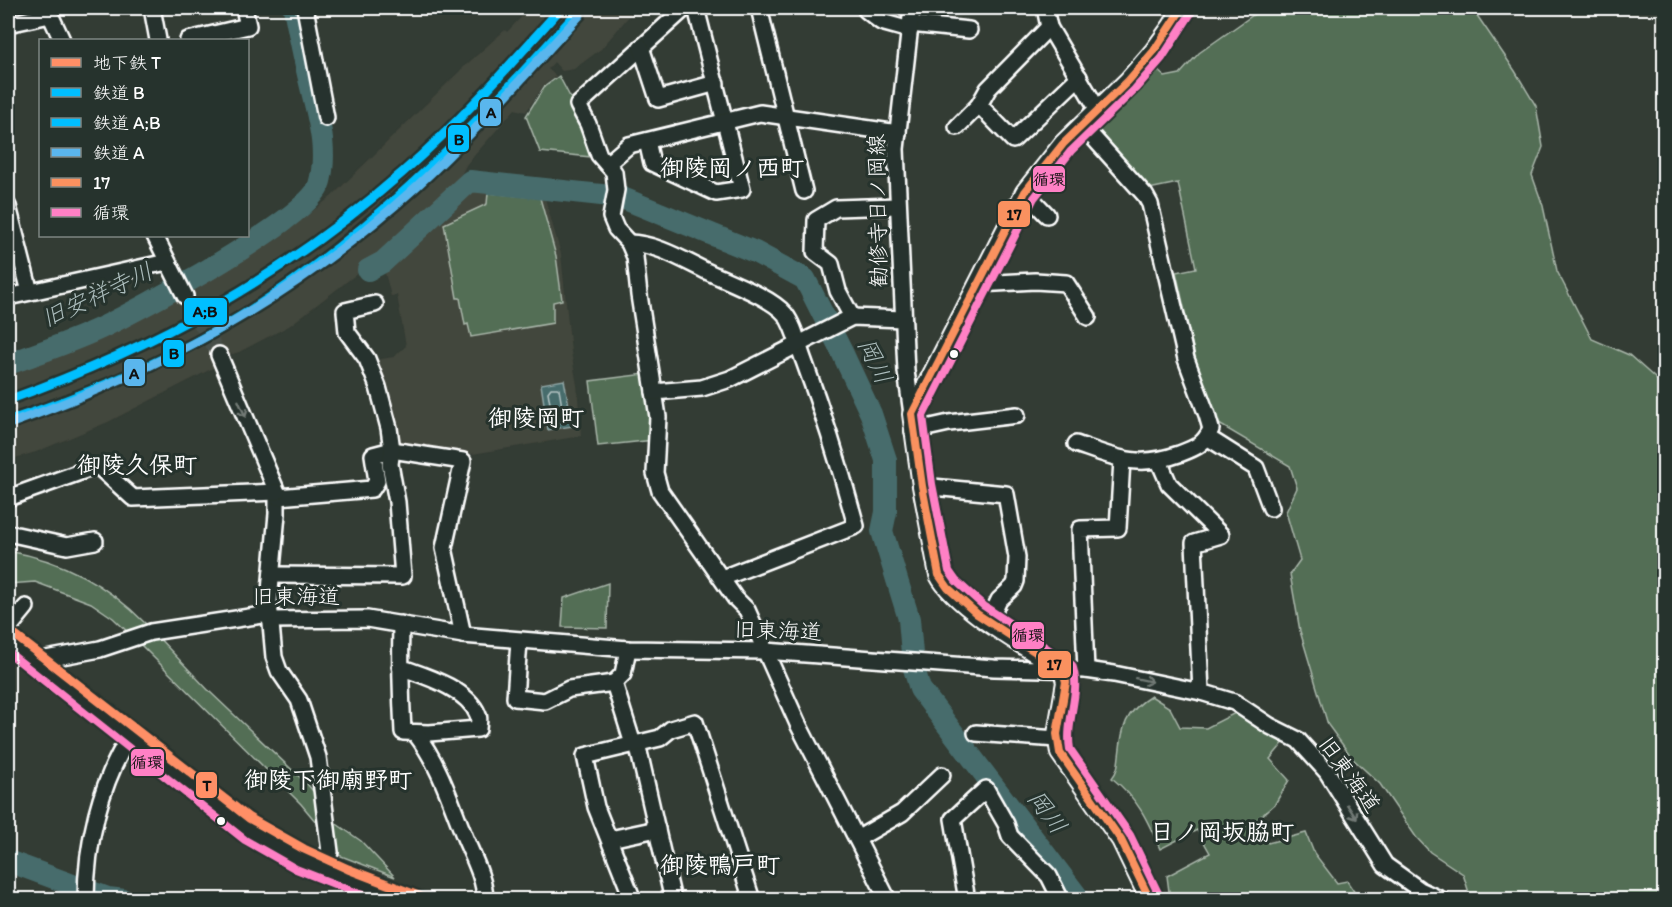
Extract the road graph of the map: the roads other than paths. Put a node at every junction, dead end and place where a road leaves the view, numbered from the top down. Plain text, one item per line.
1 (152, 8) edge
2 (244, 8) edge
3 (305, 8) edge
4 (685, 8) edge
5 (696, 8) edge
6 (759, 8) edge
7 (912, 8) edge
8 (1044, 8) edge
9 (1182, 8) edge
10 (866, 10) dead end
11 (49, 11) edge
12 (8, 24) edge
13 (910, 27) junction
14 (1049, 27) junction
15 (969, 30) dead end
16 (62, 39) edge
17 (158, 39) edge
18 (192, 39) edge
19 (641, 47) junction
20 (1079, 77) junction
21 (716, 83) junction
22 (979, 105) junction
23 (1098, 110) junction
24 (786, 117) junction
25 (326, 118) dead end
26 (726, 121) junction
27 (1082, 125) junction
28 (957, 127) dead end
29 (898, 133) junction
30 (647, 141) junction
31 (607, 164) junction
32 (804, 191) dead end
33 (1025, 192) junction
34 (8, 206) edge
35 (898, 206) junction
36 (1047, 214) dead end
37 (155, 237) edge
38 (629, 243) junction
39 (167, 262) junction
40 (978, 284) junction
41 (182, 289) tunnel mouth
42 (30, 292) junction
43 (8, 297) edge
44 (375, 304) dead end
45 (852, 317) junction
46 (1088, 317) dead end
47 (903, 319) junction
48 (798, 345) junction
49 (219, 355) tunnel mouth
50 (654, 392) junction
51 (1017, 416) dead end
52 (913, 423) junction
53 (1207, 437) junction
54 (1076, 444) dead end
55 (392, 450) junction
56 (1122, 460) junction
57 (1159, 461) junction
58 (922, 486) junction
59 (277, 494) junction
60 (8, 498) edge
61 (1271, 508) dead end
62 (8, 533) edge
63 (95, 541) dead end
64 (272, 575) junction
65 (722, 578) junction
66 (26, 607) dead end
67 (269, 617) junction
68 (989, 621) junction
69 (401, 624) junction
70 (8, 629) edge
71 (463, 635) junction
72 (8, 639) edge
73 (519, 641) junction
74 (628, 649) junction
75 (765, 651) junction
76 (35, 661) junction
77 (400, 667) junction
78 (1064, 670) junction
79 (1086, 670) junction
80 (614, 683) junction
81 (1201, 692) junction
82 (415, 733) junction
83 (976, 733) dead end
84 (130, 736) junction
85 (1057, 739) junction
86 (635, 744) junction
87 (942, 775) dead end
88 (657, 830) junction
89 (610, 839) junction
90 (857, 839) junction
91 (325, 868) junction
92 (86, 894) edge
93 (405, 900) edge
94 (485, 900) edge
95 (633, 900) edge
96 (673, 900) edge
97 (752, 900) edge
98 (888, 900) edge
99 (968, 900) edge
100 (1062, 900) edge
101 (1150, 900) edge
102 (1442, 900) edge

1 - 17 street
2 - 18 street
3 - 25 street
4 - 19 street
5 - 21 street
6 - 24 street
7 - 13 street, 勧修寺日ノ岡線
8 - 14 street
9 - 23 main road
10 - 13 street
11 - 12 street
11 - 16 street
13 - 15 street
13 - 29 street, 勧修寺日ノ岡線
14 - 20 street
14 - 22 street
19 - 21 street
19 - 31 street
20 - 22 street
20 - 23 street
21 - 26 street
22 - 28 street
23 - 27 main road
24 - 26 street
24 - 29 street
24 - 32 street
26 - 30 street
26 - 30 street
27 - 33 main road
27 - 53 street
29 - 35 street, 勧修寺日ノ岡線
30 - 31 street
31 - 38 street
33 - 36 street
33 - 40 main road
34 - 42 street
35 - 45 street
35 - 47 street, 勧修寺日ノ岡線
37 - 39 street
38 - 48 street
38 - 50 street
39 - 41 street
39 - 42 street
40 - 46 street
40 - 52 main road
42 - 43 street
44 - 55 street
45 - 47 street
45 - 48 street
47 - 52 street, 勧修寺日ノ岡線
48 - 50 street
48 - 65 street
49 -> 59 street
50 - 65 street
51 - 52 street
52 - 58 main road, 勧修寺日ノ岡線
53 - 57 street
53 - 61 street
54 - 56 street
55 - 59 street
55 - 64 street
55 - 71 street
56 - 57 street
56 - 79 street
57 - 81 street
58 - 68 main road, 勧修寺日ノ岡線
58 - 68 street
59 - 60 street
59 - 64 street
62 - 63 street
64 - 67 street
65 - 75 street
66 - 70 street
67 - 69 street, 旧東海道
67 - 76 street, 旧東海道
67 - 91 street
68 - 78 main road, 勧修寺日ノ岡線
69 - 71 street, 旧東海道
69 - 77 street
71 - 73 street, 旧東海道
72 - 76 main road
73 - 74 street, 旧東海道
73 - 80 street
74 - 75 street, 旧東海道
74 - 80 street
75 - 78 street, 旧東海道
75 - 90 street
76 - 84 main road
77 - 82 street
77 - 82 street
78 - 79 street, 旧東海道
78 - 85 main road
79 -> 81 street, 旧東海道
80 - 86 street
81 -> 102 street, 旧東海道
82 - 94 street
83 - 85 street
84 - 91 main road
84 - 92 street
85 - 101 main road
86 - 88 street
86 - 89 street
86 - 97 street
87 - 90 street
88 - 89 street
88 - 96 street
89 - 95 street
90 - 98 street
91 - 93 main road
99 - 100 street

